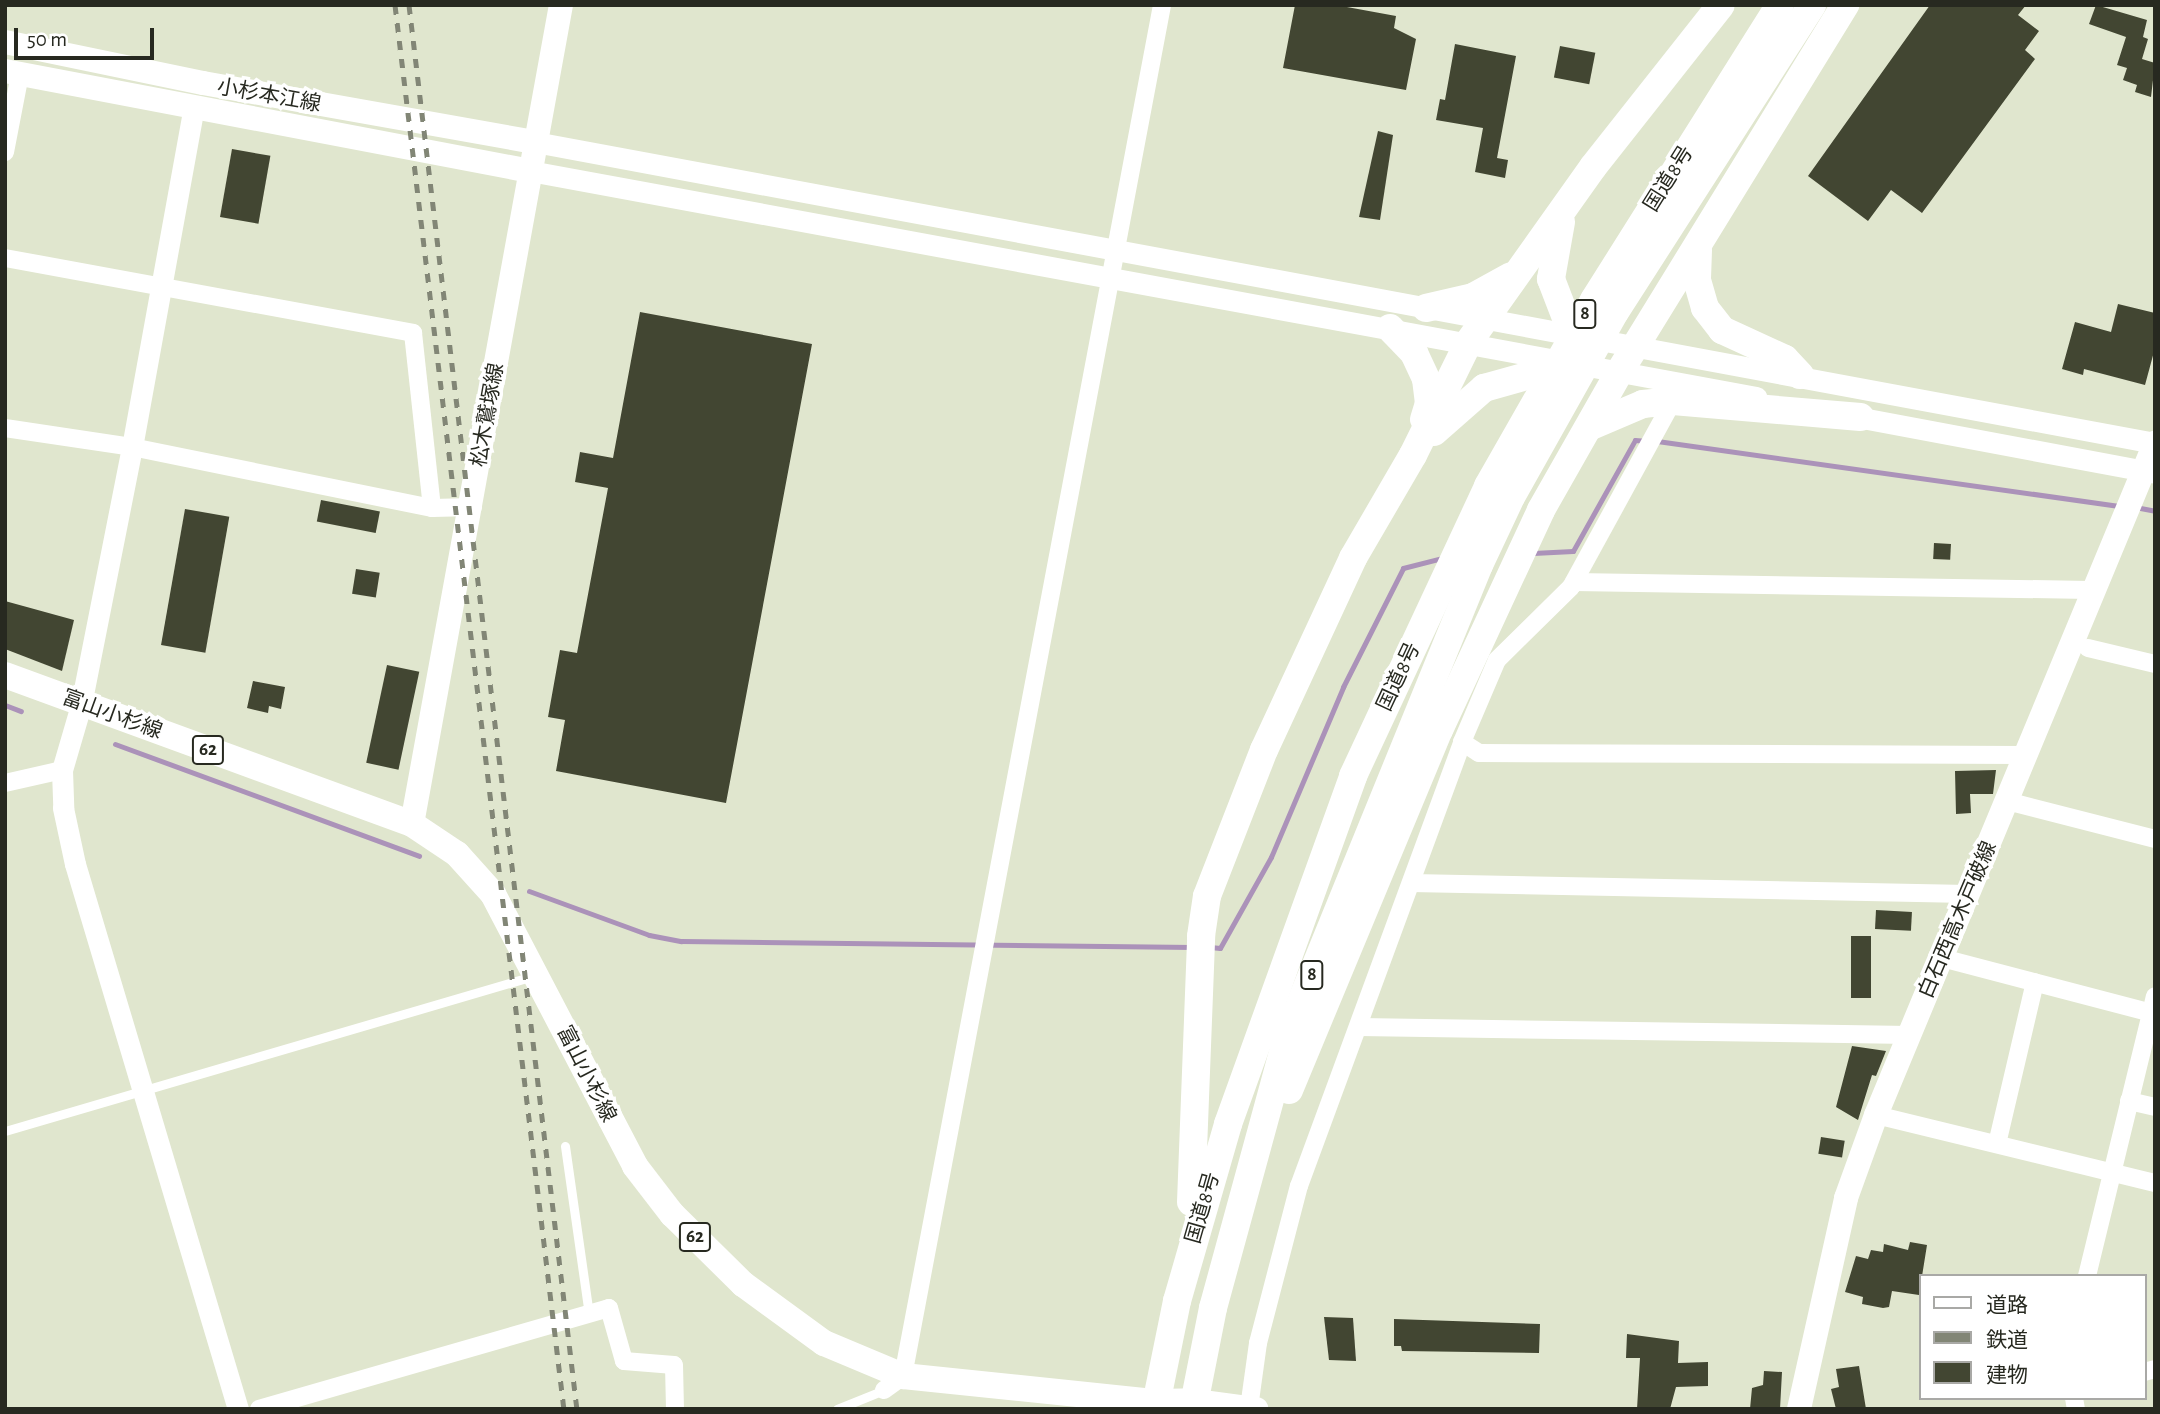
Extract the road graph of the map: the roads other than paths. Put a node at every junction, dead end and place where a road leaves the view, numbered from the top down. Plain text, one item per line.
1 (561, 5) edge
2 (1162, 5) edge
3 (1721, 5) edge
4 (1780, 5) edge
5 (1812, 5) edge
6 (1845, 5) edge
7 (5, 42) edge
8 (13, 73) edge
9 (1740, 90) junction
10 (194, 106) junction
11 (535, 142) junction
12 (5, 152) edge
13 (530, 171) junction
14 (1566, 202) junction
15 (1698, 250) junction
16 (1117, 252) junction
17 (5, 258) edge
18 (1520, 269) junction
19 (1112, 277) junction
20 (163, 288) junction
21 (1426, 308) junction
22 (1487, 317) junction
23 (1390, 328) junction
24 (1571, 331) junction
25 (1468, 343) junction
26 (1637, 346) junction
27 (1581, 362) junction
28 (1620, 371) junction
29 (1800, 374) junction
30 (1673, 401) junction
31 (1860, 418) junction
32 (1591, 426) junction
33 (5, 428) edge
34 (2155, 443) edge
35 (132, 447) junction
36 (1413, 455) junction
37 (2149, 472) edge
38 (473, 507) junction
39 (432, 508) junction
40 (1468, 559) junction
41 (1574, 582) junction
42 (2091, 590) junction
43 (2088, 649) dead end
44 (2155, 664) edge
45 (5, 675) edge
46 (81, 705) junction
47 (1462, 742) junction
48 (2024, 755) junction
49 (62, 770) junction
50 (5, 783) edge
51 (2007, 801) junction
52 (412, 824) junction
53 (2155, 839) edge
54 (1411, 883) junction
55 (1968, 894) junction
56 (1942, 958) junction
57 (538, 974) junction
58 (2035, 982) junction
59 (2153, 1007) edge
60 (1359, 1027) junction
61 (1910, 1035) junction
62 (141, 1090) junction
63 (2129, 1101) junction
64 (2155, 1107) edge
65 (1876, 1115) junction
66 (5, 1131) edge
67 (1997, 1144) junction
68 (565, 1146) dead end
69 (2112, 1173) junction
70 (2155, 1183) edge
71 (1235, 1227) junction
72 (2087, 1274) edge
73 (1177, 1301) junction
74 (589, 1314) junction
75 (894, 1383) junction
76 (1156, 1405) edge
77 (1194, 1405) edge
78 (1253, 1408) edge
79 (238, 1409) edge
80 (259, 1409) edge
81 (675, 1409) edge
82 (837, 1409) edge
83 (1799, 1409) edge

1 - 11 main road, 松木鷲塚線
2 - 16 street
3 - 14 highway
4 - 9 highway, 国道8号 / 8
5 - 9 highway, 国道8号 / 8
6 - 15 highway
7 - 11 main road, 小杉本江線
8 - 10 main road, 小杉本江線
8 - 12 street
9 - 40 highway, 国道8号 / 8
10 - 13 main road, 小杉本江線
10 - 20 street
11 - 13 main road, 松木鷲塚線
11 - 16 street
13 - 19 street
13 - 38 main road, 松木鷲塚線
14 - 18 highway
14 - 24 highway
15 - 26 highway
15 - 29 highway
16 - 19 street
16 - 21 street
17 - 20 street
18 - 21 highway
18 - 22 highway
19 - 23 street
19 - 75 street
20 - 35 street
20 - 39 street
21 - 22 street
22 - 24 street
22 - 25 highway
23 - 25 street
23 - 36 highway
24 - 26 street
24 - 28 highway
25 - 27 street
25 - 36 highway
26 - 28 highway
26 - 29 street
27 - 28 street
27 - 36 highway
28 - 31 street
28 - 32 highway
29 - 34 street
30 - 31 highway
30 - 32 highway
30 - 41 street
31 - 37 street
32 - 71 highway
33 - 35 street
34 - 37 main road, 白石西高木戸破線
35 - 39 street
35 - 46 street
36 - 73 highway
37 - 42 main road, 白石西高木戸破線
38 - 39 street
38 - 52 main road, 松木鷲塚線
40 - 71 highway, 国道8号 / 8
40 - 73 highway, 国道8号 / 8
41 - 42 street
41 - 47 street
42 - 48 main road, 白石西高木戸破線
43 - 44 street
45 - 46 main road, 富山小杉線 / 62
46 - 49 street
46 - 52 main road, 富山小杉線 / 62
47 - 48 street
47 - 54 street
48 - 51 main road, 白石西高木戸破線
49 - 50 street
49 - 62 street
51 - 53 street
51 - 55 main road, 白石西高木戸破線
52 - 57 main road, 富山小杉線 / 62
54 - 55 street
54 - 60 street
55 - 56 main road, 白石西高木戸破線
56 - 58 street
56 - 61 main road, 白石西高木戸破線
57 - 62 lane
57 - 75 main road, 富山小杉線 / 62
58 - 59 street
58 - 67 street
59 - 63 street
60 - 61 street
60 - 78 street
61 - 65 main road, 白石西高木戸破線
62 - 66 lane
62 - 79 street
63 - 64 street
63 - 69 street
65 - 67 street
65 - 83 main road, 白石西高木戸破線
67 - 69 street
68 - 74 lane
69 - 70 street
69 - 72 street
71 - 77 highway, 国道8号 / 8
73 - 76 highway, 国道8号 / 8
74 - 80 street
74 - 81 street
75 - 76 main road, 富山小杉線 / 62
75 - 82 lane
76 - 77 main road, 富山小杉線 / 62
77 - 78 main road

